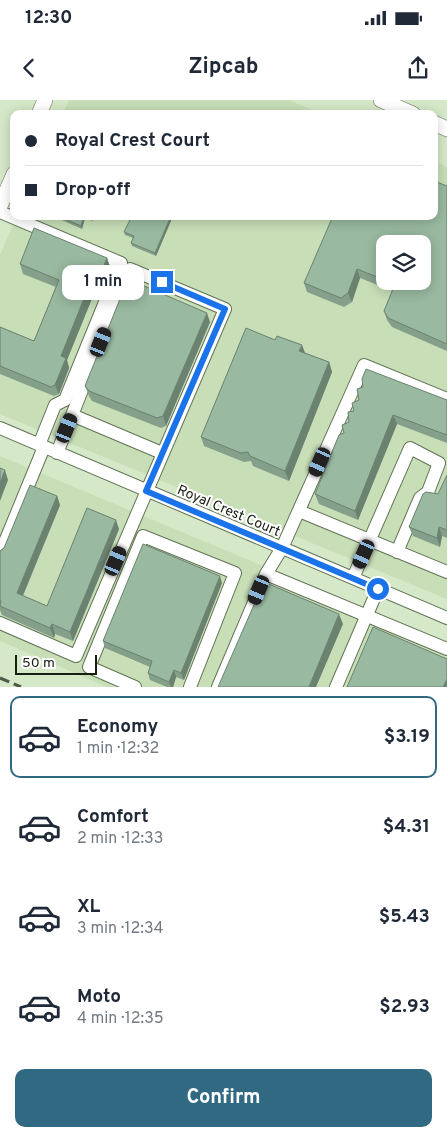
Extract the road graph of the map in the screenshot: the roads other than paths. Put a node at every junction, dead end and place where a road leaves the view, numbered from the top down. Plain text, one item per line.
1 (381, 100) edge
2 (404, 110) edge
3 (10, 183) edge
4 (0, 206) edge
5 (19, 220) edge
6 (447, 399) edge
7 (72, 415) junction
8 (0, 428) edge
9 (42, 446) junction
10 (57, 453) junction
11 (162, 454) junction
12 (146, 491) junction
13 (299, 511) junction
14 (369, 541) junction
15 (282, 548) junction
16 (397, 552) junction
17 (0, 554) edge
18 (447, 572) edge
19 (266, 574) junction
20 (353, 578) junction
21 (378, 589) junction
22 (96, 611) junction
23 (109, 616) junction
24 (367, 616) junction
25 (447, 618) edge
26 (0, 623) edge
27 (447, 649) edge
28 (136, 687) edge
29 (190, 687) edge
30 (218, 687) edge
31 (336, 687) edge

1 - 2 main road
3 - 4 main road
5 - 9 street
6 - 13 street
7 - 10 street
7 - 11 street
7 - 11 street
8 - 9 street, Royal Crest Court
9 - 10 street, Royal Crest Court
9 - 17 street
10 - 12 street, Royal Crest Court
11 - 12 street
12 - 15 street, Royal Crest Court
12 - 22 street
13 - 14 street
13 - 15 street
14 - 16 street
14 - 16 street
14 - 20 street
15 - 19 street
15 - 20 street, Royal Crest Court
16 - 18 street
19 - 24 street
19 - 30 street
20 - 21 street, Royal Crest Court
21 - 24 street
21 - 25 street, Royal Crest Court
22 - 23 street
22 - 26 street
23 - 28 street
23 - 29 street
24 - 27 street
24 - 31 street

